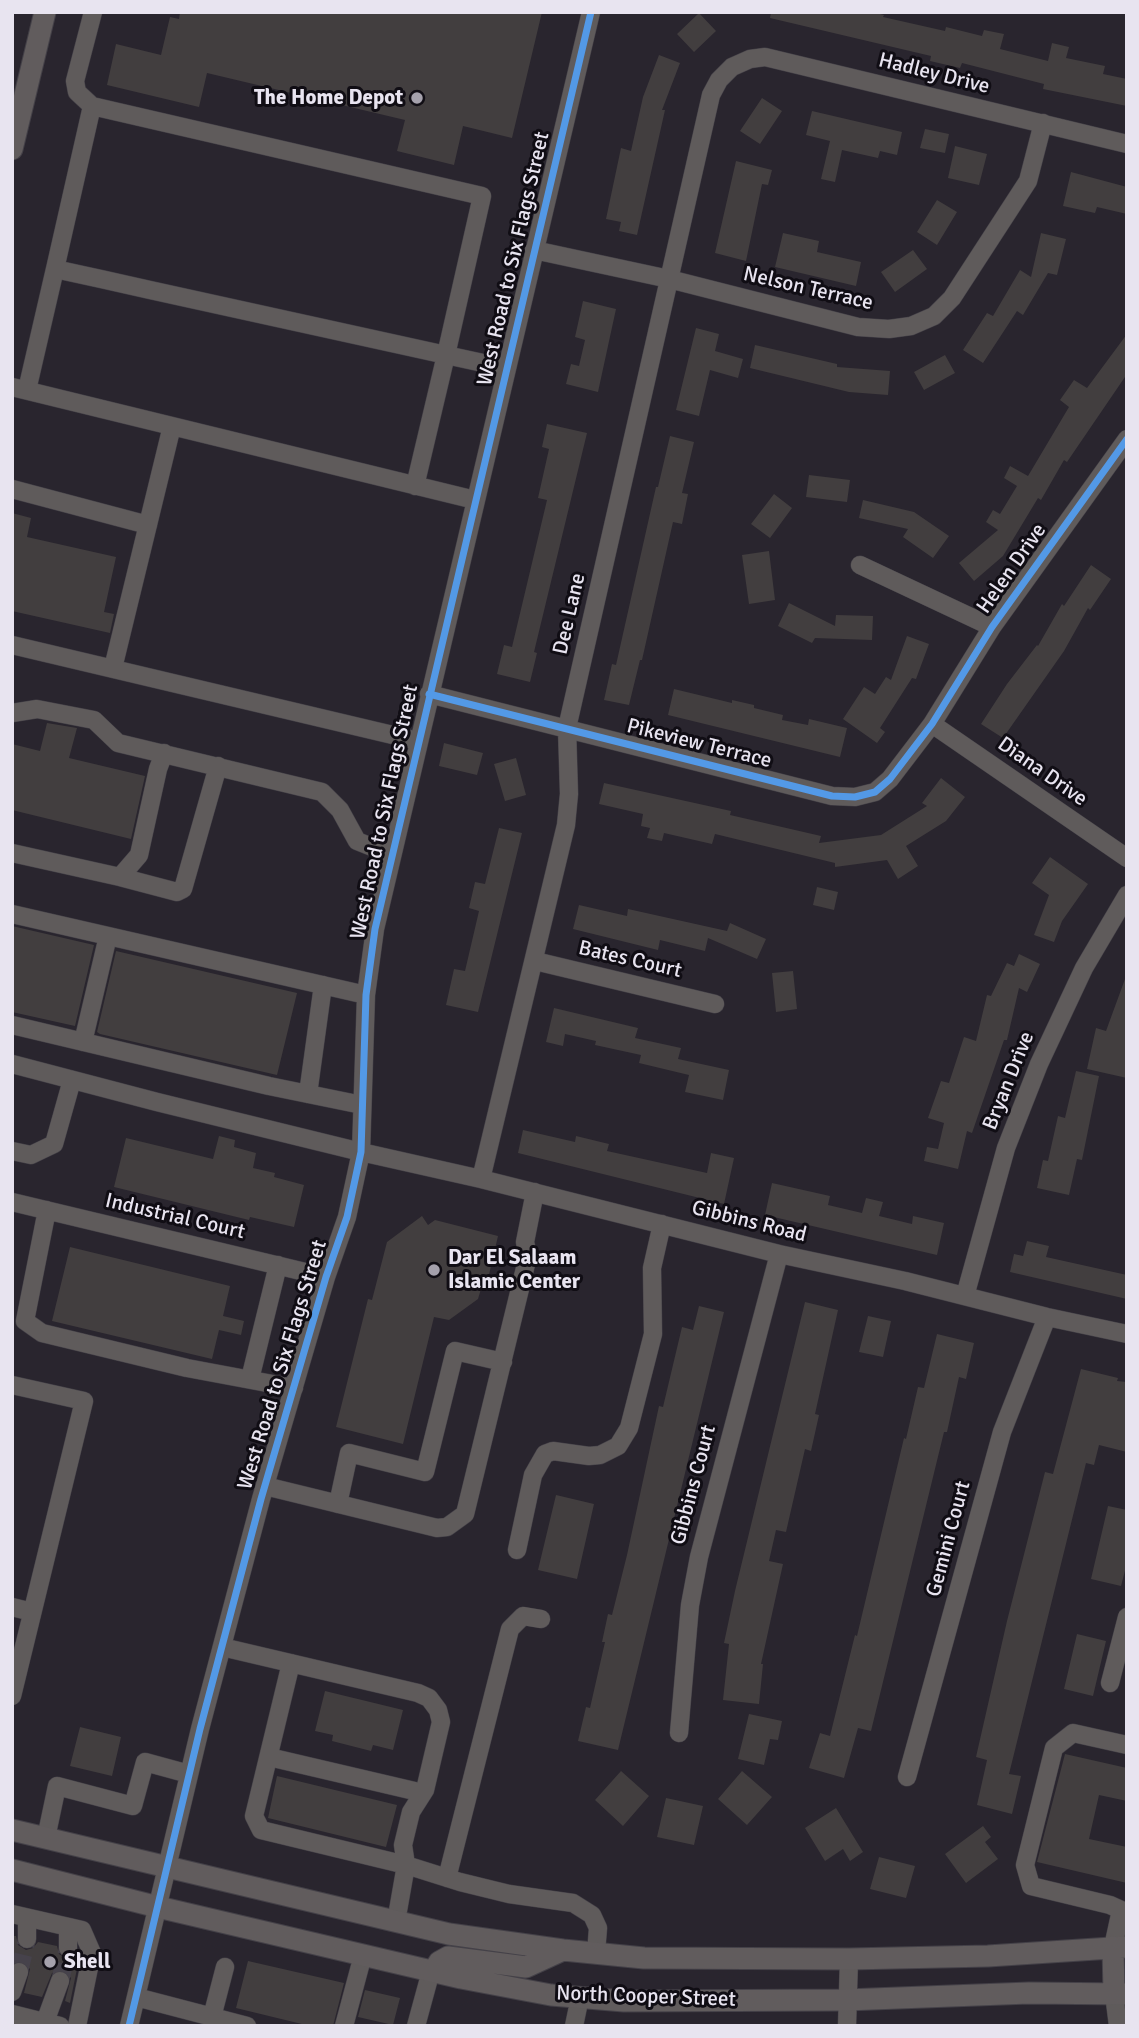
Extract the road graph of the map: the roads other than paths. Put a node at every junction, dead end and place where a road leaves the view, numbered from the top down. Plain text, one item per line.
1 (45, 12) edge
2 (93, 12) edge
3 (591, 12) edge
4 (732, 67) joint
5 (92, 106) junction
6 (1043, 124) junction
7 (1127, 144) edge
8 (12, 149) edge
9 (534, 250) junction
10 (55, 269) junction
11 (669, 279) junction
12 (446, 355) junction
13 (506, 368) junction
14 (19, 388) edge
15 (12, 406) edge
16 (172, 426) junction
17 (1127, 439) edge
18 (415, 485) junction
19 (12, 489) edge
20 (475, 500) junction
21 (148, 525) junction
22 (860, 565) dead end
23 (992, 627) junction
24 (12, 645) edge
25 (114, 668) junction
26 (429, 694) junction
27 (12, 713) edge
28 (932, 724) junction
29 (567, 728) junction
30 (418, 741) junction
31 (164, 753) junction
32 (218, 766) junction
33 (12, 853) edge
34 (392, 855) junction
35 (1127, 858) edge
36 (120, 877) junction
37 (1127, 895) edge
38 (12, 914) edge
39 (108, 936) junction
40 (535, 961) junction
41 (323, 985) junction
42 (366, 995) junction
43 (715, 1004) dead end
44 (12, 1025) edge
45 (83, 1042) junction
46 (12, 1064) edge
47 (72, 1080) junction
48 (308, 1094) junction
49 (362, 1105) junction
50 (12, 1151) edge
51 (361, 1152) junction
52 (481, 1179) junction
53 (535, 1192) junction
54 (12, 1202) edge
55 (47, 1210) junction
56 (662, 1224) junction
57 (779, 1254) junction
58 (278, 1265) junction
59 (326, 1277) junction
60 (965, 1296) junction
61 (1047, 1317) junction
62 (1127, 1334) edge
63 (503, 1362) junction
64 (250, 1379) junction
65 (12, 1385) edge
66 (294, 1388) junction
67 (265, 1486) junction
68 (338, 1503) junction
69 (517, 1550) dead end
70 (12, 1607) edge
71 (33, 1612) junction
72 (1127, 1617) edge
73 (541, 1619) dead end
74 (222, 1647) junction
75 (291, 1663) junction
76 (1110, 1683) dead end
77 (12, 1696) edge
78 (678, 1733) dead end
79 (1127, 1745) edge
80 (269, 1758) junction
81 (189, 1774) junction
82 (907, 1777) dead end
83 (423, 1793) junction
84 (12, 1830) edge
85 (46, 1838) junction
86 (406, 1865) junction
87 (167, 1867) junction
88 (12, 1870) edge
89 (447, 1878) junction
90 (158, 1908) junction
91 (1124, 1910) edge
92 (20, 1916) edge
93 (396, 1922) junction
94 (68, 1927) junction
95 (27, 1939) tunnel mouth
96 (1120, 1947) edge
97 (68, 1948) tunnel mouth
98 (562, 1950) junction
99 (596, 1953) junction
100 (363, 1955) junction
101 (849, 1959) junction
102 (225, 1967) dead end
103 (432, 1971) junction
104 (19, 1972) dead end
105 (60, 1981) tunnel mouth
106 (12, 1992) edge
107 (1120, 1994) edge
108 (136, 1997) junction
109 (580, 1997) junction
110 (846, 2000) junction
111 (12, 2014) edge
112 (212, 2017) junction
113 (53, 2024) edge
114 (77, 2026) edge
115 (129, 2026) edge
116 (247, 2026) edge
117 (344, 2026) edge
118 (416, 2026) edge
119 (574, 2026) edge
120 (847, 2026) edge
121 (1118, 2026) edge

1 - 8 main road
2 - 5 street
3 - 9 street, West Road to Six Flags Street
4 - 6 street, Hadley Drive
4 - 11 street, Dee Lane
5 - 10 street
5 - 12 street
6 - 7 street, Hadley Drive
6 - 11 street, Nelson Terrace
9 - 11 street, Nelson Terrace
9 - 13 street, West Road to Six Flags Street
10 - 12 street
10 - 14 street
11 - 29 street, Dee Lane
12 - 13 street
12 - 18 street
13 - 20 street, West Road to Six Flags Street
14 - 15 street
14 - 16 street
16 - 18 street
16 - 21 street
17 - 23 street, Helen Drive
18 - 20 street
19 - 21 street
20 - 26 street, West Road to Six Flags Street
21 - 25 street
22 - 23 street
23 - 28 street, Helen Drive
24 - 25 street
25 - 30 street
26 - 29 street, Pikeview Terrace
26 - 30 street, West Road to Six Flags Street
27 - 31 street
28 - 29 street, Pikeview Terrace
28 - 35 street, Diana Drive
29 - 40 street, Dee Lane
30 - 34 street, West Road to Six Flags Street
31 - 32 street
31 - 36 street
32 - 34 street
32 - 36 street
33 - 36 street
34 - 42 street, West Road to Six Flags Street
37 - 60 street, Bryan Drive
38 - 39 street
39 - 41 street
39 - 45 street
40 - 43 street, Bates Court
40 - 52 street, Dee Lane
41 - 42 street
41 - 48 street
42 - 49 street, West Road to Six Flags Street
44 - 45 street
45 - 48 street
46 - 47 street, Gibbins Road
47 - 50 street
47 - 51 street, Gibbins Road
48 - 49 street
49 - 51 street, West Road to Six Flags Street
51 - 52 street, Gibbins Road
51 - 59 street, West Road to Six Flags Street
52 - 53 street, Gibbins Road
53 - 56 street, Gibbins Road
53 - 63 street
54 - 55 street, Industrial Court
55 - 58 street, Industrial Court
55 - 64 street
56 - 57 street, Gibbins Road
56 - 69 street
57 - 60 street, Gibbins Road
57 - 78 street, Gibbins Court
58 - 59 street, Industrial Court
58 - 64 street
59 - 66 street, West Road to Six Flags Street
60 - 61 street, Gibbins Road
61 - 62 street, Gibbins Road
61 - 82 street, Gemini Court
63 - 68 street
63 - 68 street
64 - 66 street
65 - 71 street
66 - 67 street, West Road to Six Flags Street
67 - 68 street
67 - 74 street, West Road to Six Flags Street
70 - 71 street
71 - 77 street
72 - 76 street
73 - 89 street
74 - 75 street
74 - 81 street, West Road to Six Flags Street
75 - 80 street
75 - 83 street
79 - 91 street
80 - 83 street
80 - 86 street
81 - 85 street
81 - 87 street, West Road to Six Flags Street
83 - 86 street
84 - 85 main road, North Cooper Street
85 - 87 main road, North Cooper Street
86 - 89 street
86 - 93 street
87 - 90 street, West Road to Six Flags Street
87 - 93 main road, North Cooper Street
88 - 90 main road, North Cooper Street
89 - 99 street
90 - 100 main road, North Cooper Street
90 - 108 street, West Road to Six Flags Street
91 - 96 street
92 - 94 street
92 - 95 street
93 - 98 main road, North Cooper Street
94 - 97 street
94 - 114 street
96 - 101 main road, North Cooper Street
96 - 107 main road
98 - 99 main road, North Cooper Street
98 - 103 main road
99 - 101 main road, North Cooper Street
100 - 103 main road, North Cooper Street
100 - 117 street
101 - 110 street
102 - 112 street
103 - 109 main road, North Cooper Street
103 - 118 street
104 - 106 street
105 - 113 street
107 - 110 main road, North Cooper Street
107 - 121 street
108 - 112 street
108 - 115 street, West Road to Six Flags Street
109 - 110 main road, North Cooper Street
109 - 119 street
110 - 120 street
111 - 113 street
112 - 116 street

